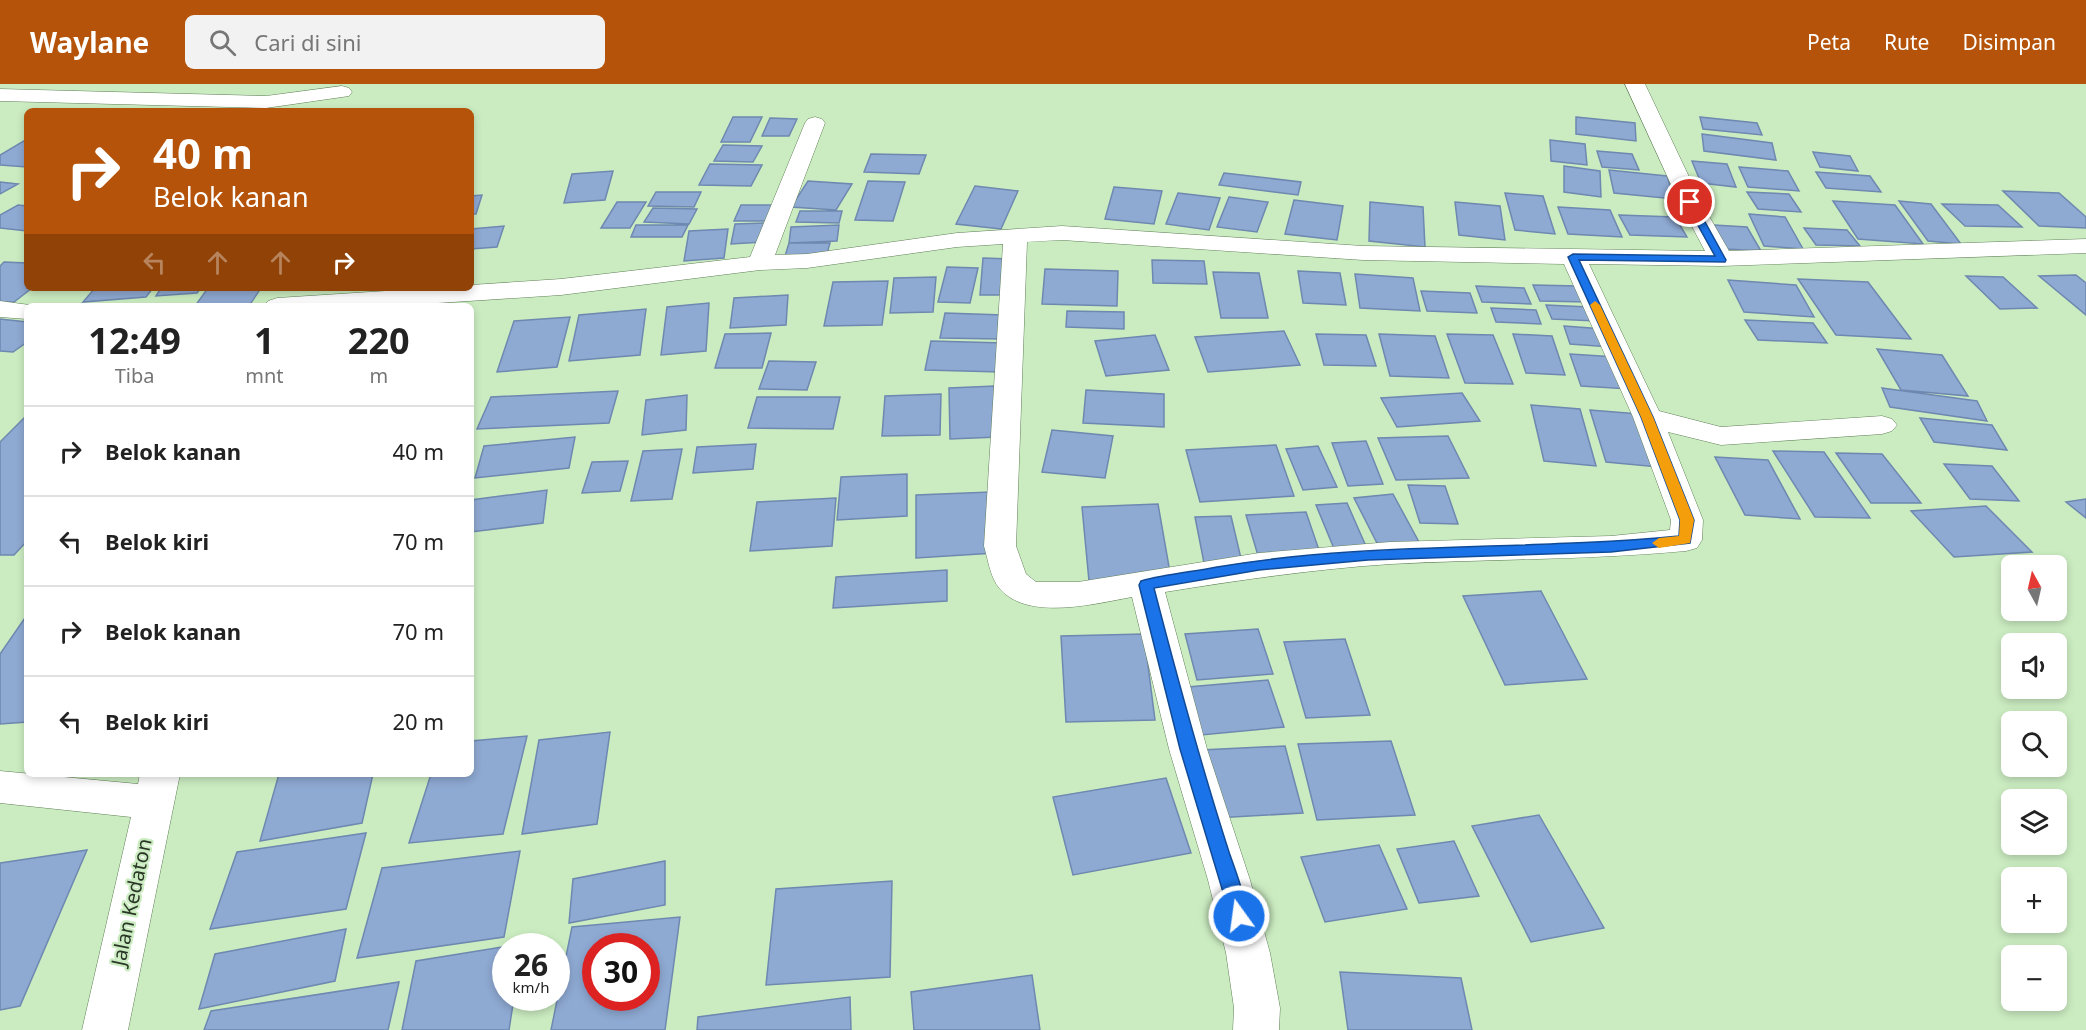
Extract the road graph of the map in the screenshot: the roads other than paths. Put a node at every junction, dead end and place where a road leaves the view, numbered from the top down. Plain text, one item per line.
1 (1635, 84) edge
2 (0, 95) edge
3 (341, 96) edge
4 (815, 123) dead end
5 (1015, 235) junction
6 (2086, 246) edge
7 (1573, 257) junction
8 (1721, 260) junction
9 (760, 263) junction
10 (289, 301) edge
11 (0, 309) edge
12 (24, 311) edge
13 (1647, 417) junction
14 (1882, 425) dead end
15 (1146, 585) junction
16 (0, 787) edge
17 (156, 788) edge
18 (105, 1030) edge
19 (1256, 1030) edge

1 - 8 street
2 - 3 street
4 - 9 street
5 - 7 street
5 - 9 street
5 - 15 street
6 - 8 street
7 - 8 street
7 - 13 street
9 - 10 street
11 - 12 street
13 - 14 street
13 - 15 street
15 - 19 street
16 - 17 street
17 - 18 street, Jalan Kedaton

